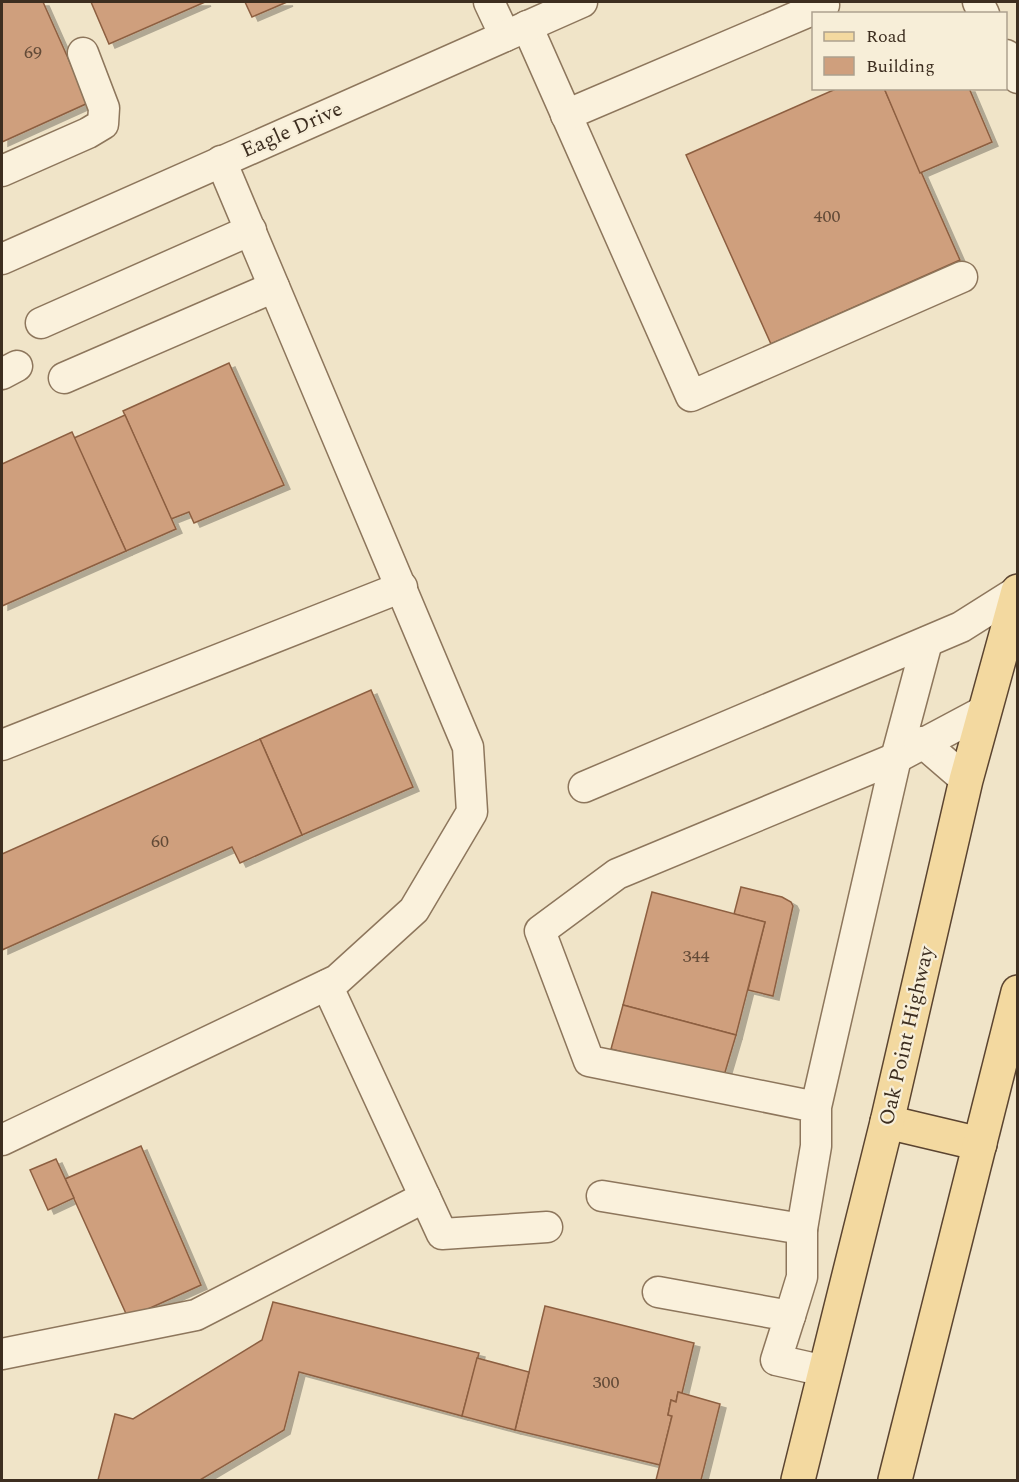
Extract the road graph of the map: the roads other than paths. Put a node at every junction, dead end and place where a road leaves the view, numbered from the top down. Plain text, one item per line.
1 (489, 2) edge
2 (582, 2) edge
3 (824, 5) dead end
4 (516, 31) junction
5 (83, 53) dead end
6 (1007, 59) edge
7 (1017, 78) edge
8 (566, 115) junction
9 (221, 161) junction
10 (2, 171) edge
11 (250, 230) junction
12 (2, 259) edge
13 (962, 277) dead end
14 (274, 287) junction
15 (41, 323) dead end
16 (64, 378) dead end
17 (402, 587) junction
18 (1017, 591) edge
19 (927, 642) junction
20 (986, 710) junction
21 (922, 742) junction
22 (2, 745) edge
23 (896, 758) junction
24 (966, 780) junction
25 (584, 787) dead end
26 (327, 985) junction
27 (1017, 992) edge
28 (816, 1107) junction
29 (887, 1122) junction
30 (2, 1140) edge
31 (980, 1144) junction
32 (602, 1196) dead end
33 (425, 1197) junction
34 (547, 1227) dead end
35 (802, 1229) junction
36 (658, 1292) dead end
37 (790, 1316) junction
38 (2, 1354) edge
39 (825, 1371) junction
40 (798, 1480) edge
41 (895, 1480) edge

1 - 4 street
2 - 4 street, Eagle Drive
3 - 8 street
4 - 8 street
4 - 9 street, Eagle Drive
5 - 10 street
6 - 7 street
8 - 13 street
9 - 11 street
9 - 12 street, Eagle Drive
11 - 14 street
11 - 15 street
14 - 16 street
14 - 17 street
17 - 22 street
17 - 26 street
18 - 19 street
18 - 20 main road, Oak Point Highway
19 - 23 street
19 - 25 street
20 - 21 street
20 - 24 main road, Oak Point Highway
21 - 23 street
21 - 24 street
23 - 28 street
23 - 28 street
24 - 29 main road, Oak Point Highway
26 - 30 street
26 - 33 street
27 - 31 main road
28 - 35 street
29 - 31 main road
29 - 39 main road, Oak Point Highway
31 - 41 main road
32 - 35 street
33 - 34 street
33 - 38 street
35 - 37 street
36 - 37 street
37 - 39 street
39 - 40 main road, Oak Point Highway

